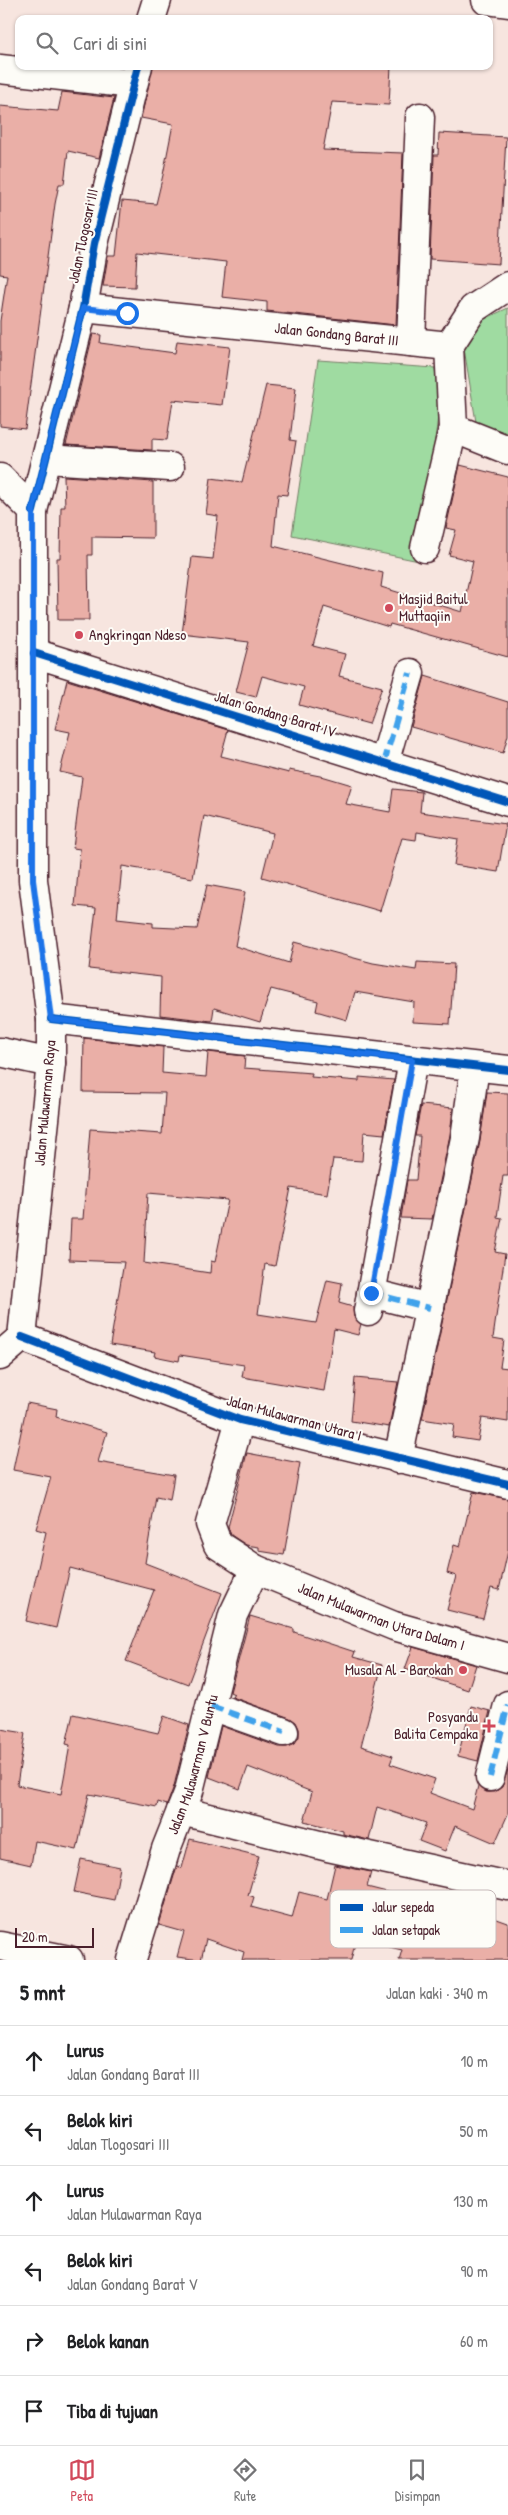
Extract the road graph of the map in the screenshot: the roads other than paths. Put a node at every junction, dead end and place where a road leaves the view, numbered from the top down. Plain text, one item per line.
1 (157, 0) edge
2 (486, 0) edge
3 (508, 3) edge
4 (152, 15) edge
5 (0, 69) edge
6 (15, 70) edge
7 (23, 70) edge
8 (136, 75) edge
9 (420, 117) dead end
10 (508, 286) edge
11 (83, 308) junction
12 (411, 342) junction
13 (449, 346) junction
14 (453, 428) junction
15 (508, 450) edge
16 (46, 459) junction
17 (170, 467) dead end
18 (0, 478) edge
19 (33, 510) junction
20 (425, 548) dead end
21 (34, 653) junction
22 (410, 672) dead end
23 (384, 763) junction
24 (508, 802) edge
25 (51, 1019) junction
26 (0, 1052) edge
27 (412, 1060) junction
28 (51, 1063) junction
29 (475, 1066) junction
30 (508, 1070) edge
31 (430, 1308) junction
32 (22, 1337) junction
33 (0, 1356) edge
34 (240, 1420) junction
35 (398, 1459) junction
36 (508, 1484) edge
37 (256, 1569) junction
38 (508, 1658) edge
39 (508, 1705) edge
40 (211, 1706) junction
41 (284, 1732) dead end
42 (490, 1777) dead end
43 (181, 1811) junction
44 (508, 1886) edge
45 (0, 1946) edge
46 (69, 1960) edge
47 (132, 1960) edge

1 - 4 street
2 - 3 street
5 - 6 street
7 - 8 street
8 - 11 street, Jalan Tlogosari III
9 - 12 street
10 - 13 street
11 - 12 street, Jalan Gondang Barat III
11 - 16 street, Jalan Tlogosari III
12 - 13 street, Jalan Gondang Barat III
13 - 14 street
14 - 15 street
14 - 20 street
16 - 17 street
16 - 19 street, Jalan Tlogosari III
18 - 19 street
19 - 21 street, Jalan Mulawarman Raya
21 - 23 street, Jalan Gondang Barat IV
21 - 25 street, Jalan Mulawarman Raya
22 - 23 street
23 - 24 street, Jalan Gondang Barat IV
25 - 27 street
25 - 28 street, Jalan Mulawarman Raya
26 - 28 street
27 - 29 street
27 - 31 street
28 - 32 street, Jalan Mulawarman Raya
29 - 30 street
29 - 31 street
31 - 35 street
32 - 33 street
32 - 34 street, Jalan Mulawarman Utara I
34 - 35 street, Jalan Mulawarman Utara I
34 - 37 street, Jalan Mulawarman Utara Dalam I
35 - 36 street, Jalan Mulawarman Utara I
37 - 38 street, Jalan Mulawarman Utara Dalam I
37 - 40 street, Jalan Mulawarman V Buntu
39 - 42 street
40 - 41 street
40 - 43 street, Jalan Mulawarman V Buntu
43 - 44 street
43 - 47 street, Jalan Mulawarman V Buntu
45 - 46 street

